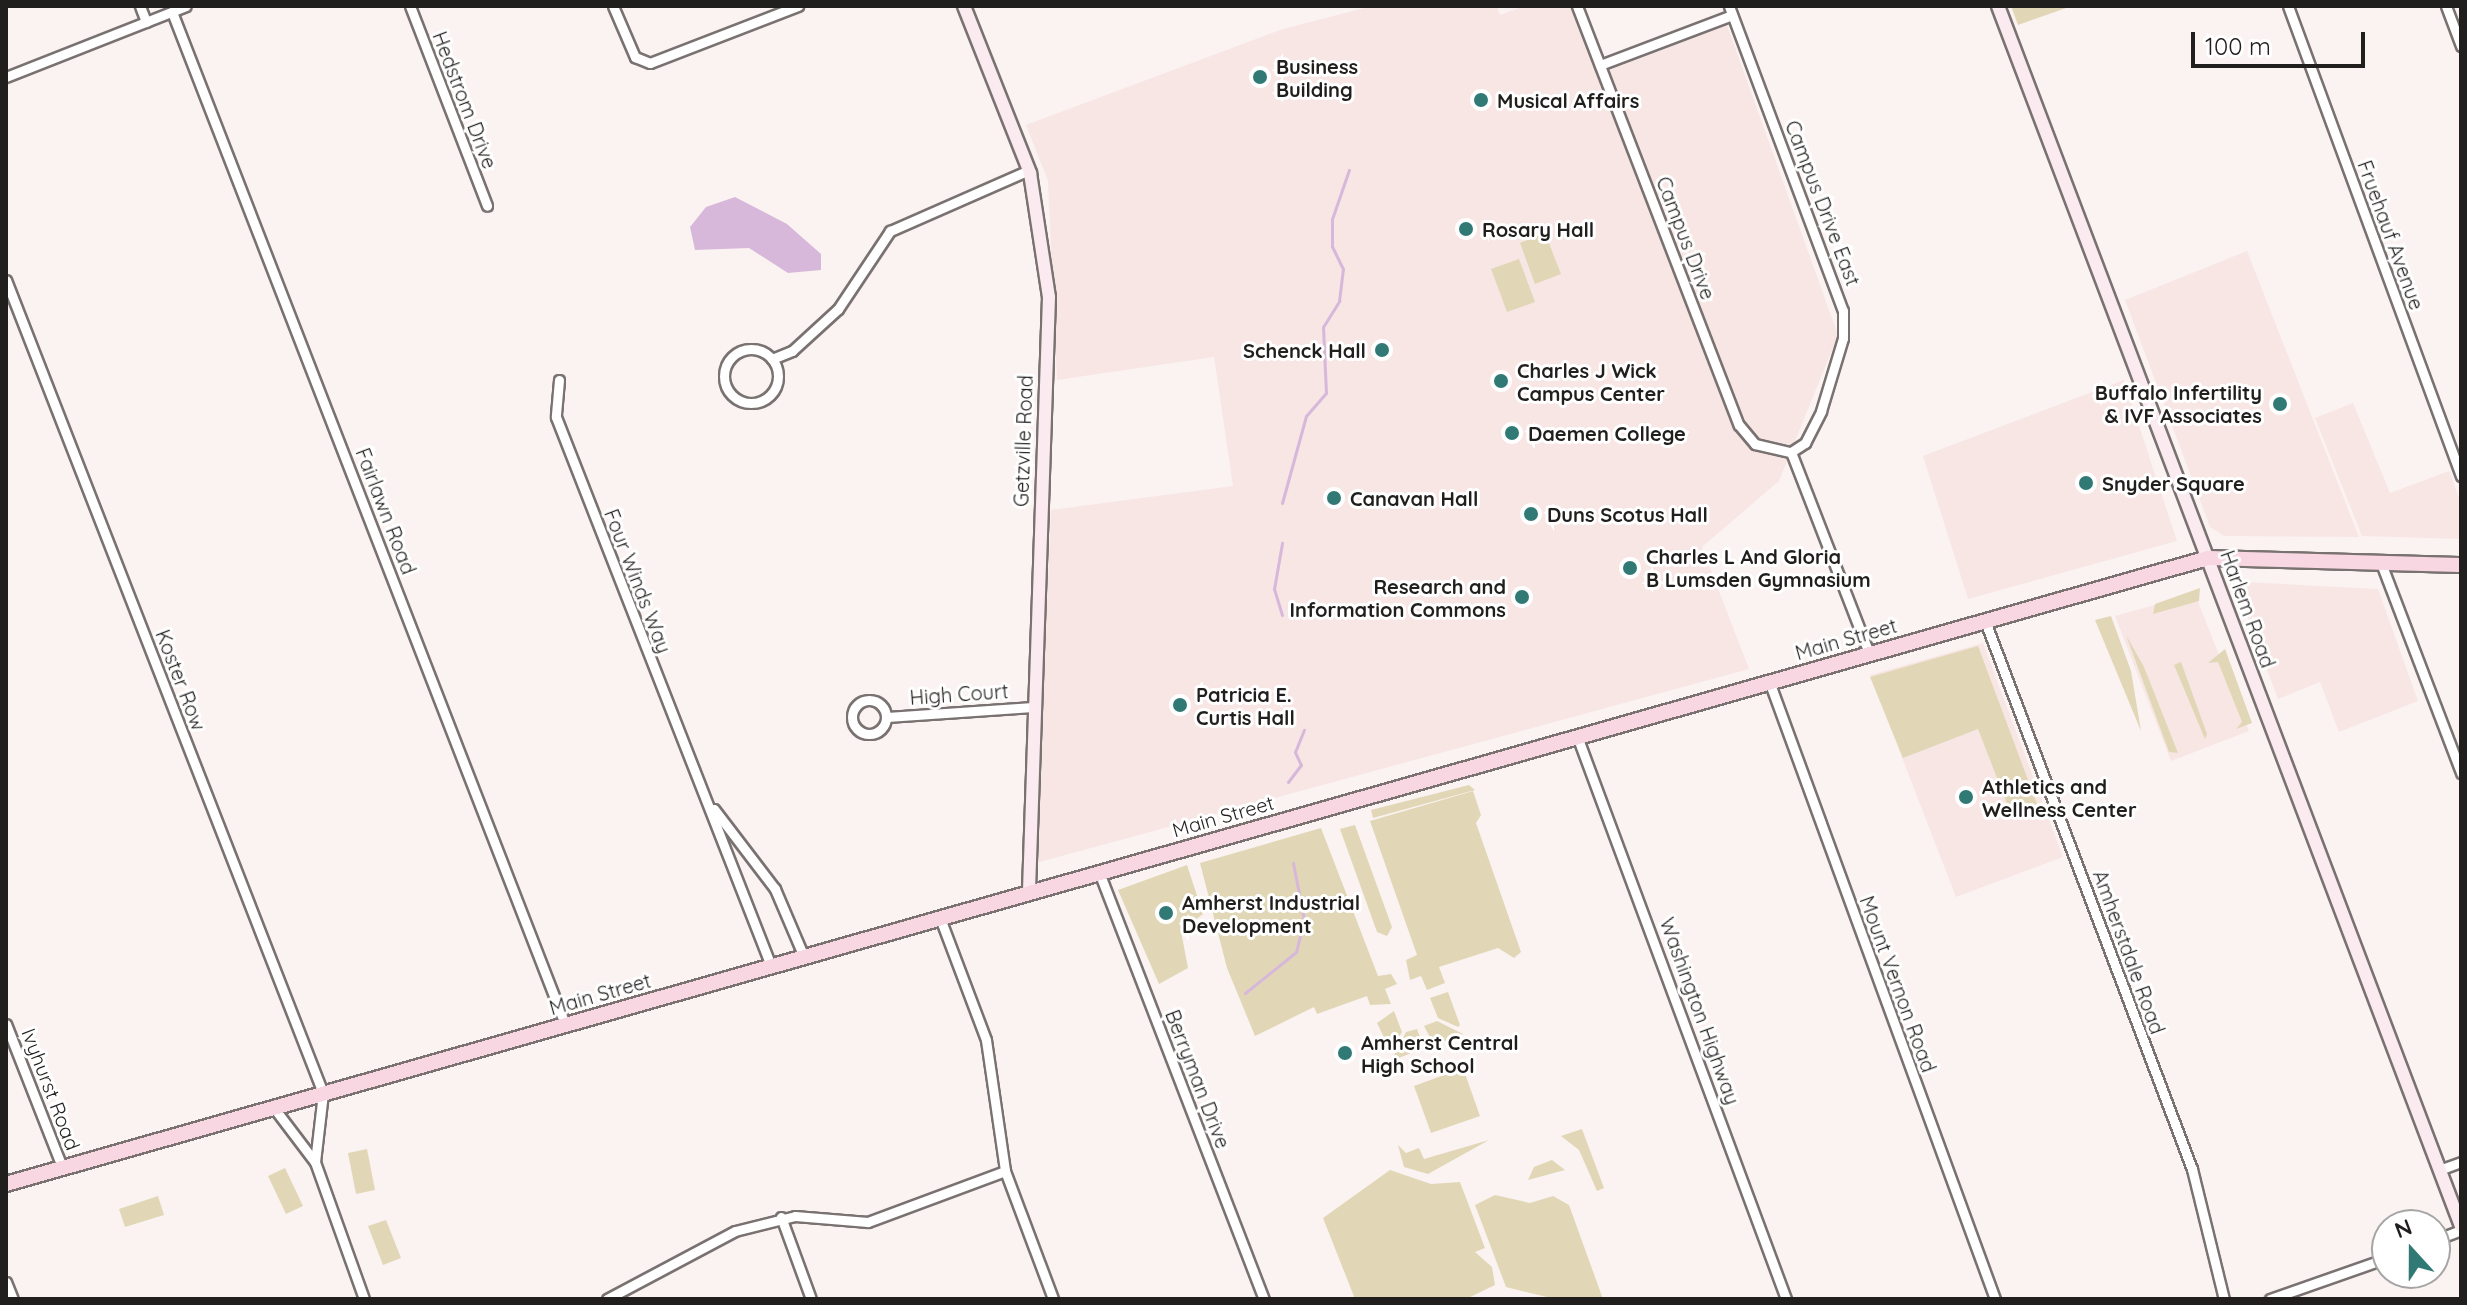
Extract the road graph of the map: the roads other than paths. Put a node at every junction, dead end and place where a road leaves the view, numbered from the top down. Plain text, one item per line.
1 (140, 6) edge
2 (186, 6) edge
3 (410, 6) edge
4 (613, 6) edge
5 (798, 6) edge
6 (964, 6) edge
7 (1577, 6) edge
8 (1998, 6) edge
9 (2288, 6) edge
10 (2446, 6) edge
11 (1731, 11) edge
12 (172, 12) junction
13 (146, 22) junction
14 (2461, 46) edge
15 (1600, 65) junction
16 (6, 77) edge
17 (1029, 170) junction
18 (487, 206) dead end
19 (6, 280) edge
20 (772, 359) junction
21 (559, 380) dead end
22 (1791, 452) junction
23 (2461, 476) edge
24 (2208, 558) junction
25 (2381, 563) junction
26 (2461, 565) edge
27 (1985, 621) junction
28 (1869, 653) junction
29 (1769, 681) junction
30 (1033, 707) junction
31 (887, 717) dead end
32 (1577, 736) junction
33 (2461, 773) edge
34 (702, 793) junction
35 (1099, 872) junction
36 (1029, 892) junction
37 (940, 918) junction
38 (804, 957) junction
39 (771, 966) junction
40 (6, 1024) edge
41 (565, 1024) junction
42 (323, 1093) junction
43 (274, 1108) junction
44 (315, 1162) junction
45 (2461, 1162) edge
46 (62, 1167) junction
47 (2439, 1170) junction
48 (1005, 1171) junction
49 (6, 1184) edge
50 (781, 1217) junction
51 (2461, 1228) edge
52 (2371, 1264) edge
53 (6, 1282) edge
54 (13, 1299) edge
55 (364, 1299) edge
56 (607, 1299) edge
57 (811, 1299) edge
58 (1053, 1299) edge
59 (1264, 1299) edge
60 (1786, 1299) edge
61 (1995, 1299) edge
62 (2224, 1299) edge
63 (2270, 1299) edge

1 - 13 street
2 - 12 street
3 - 18 street, Hedstrom Drive
4 - 5 street
6 - 17 main road, Getzville Road
7 - 15 street, Campus Drive
8 - 24 main road, Harlem Road
9 - 23 street, Fruehauf Avenue
10 - 14 street
11 - 15 street
11 - 22 street, Campus Drive East
12 - 13 street
12 - 41 street, Fairlawn Road
13 - 16 street
15 - 22 street, Campus Drive
17 - 20 street
17 - 30 main road, Getzville Road
19 - 42 street, Koster Row
20 - 20 street
21 - 34 street, Four Winds Way
22 - 28 street
24 - 25 main road, Main Street
24 - 27 main road, Main Street
24 - 47 main road, Harlem Road
25 - 26 main road, Main Street
25 - 33 street
27 - 28 main road, Main Street
27 - 62 street, Amherstdale Road
28 - 29 main road, Main Street
29 - 32 main road, Main Street
29 - 61 street, Mount Vernon Road
30 - 31 street, High Court
30 - 36 main road, Getzville Road
32 - 35 main road, Main Street
32 - 60 street, Washington Highway
34 - 38 street, Four Winds Way
34 - 39 street, Four Winds Way
35 - 36 main road, Main Street
35 - 59 street, Berryman Drive
36 - 37 main road, Main Street
37 - 38 main road, Main Street
37 - 48 street
38 - 39 main road, Main Street
39 - 41 main road, Main Street
40 - 46 street, Ivyhurst Road
41 - 42 main road, Main Street
42 - 43 main road, Main Street
42 - 44 street
43 - 44 street
43 - 46 main road, Main Street
44 - 55 street
45 - 47 street
46 - 49 main road, Main Street
47 - 51 main road, Harlem Road
48 - 50 street
48 - 58 street
50 - 56 street
50 - 57 street
52 - 63 street
53 - 54 street

